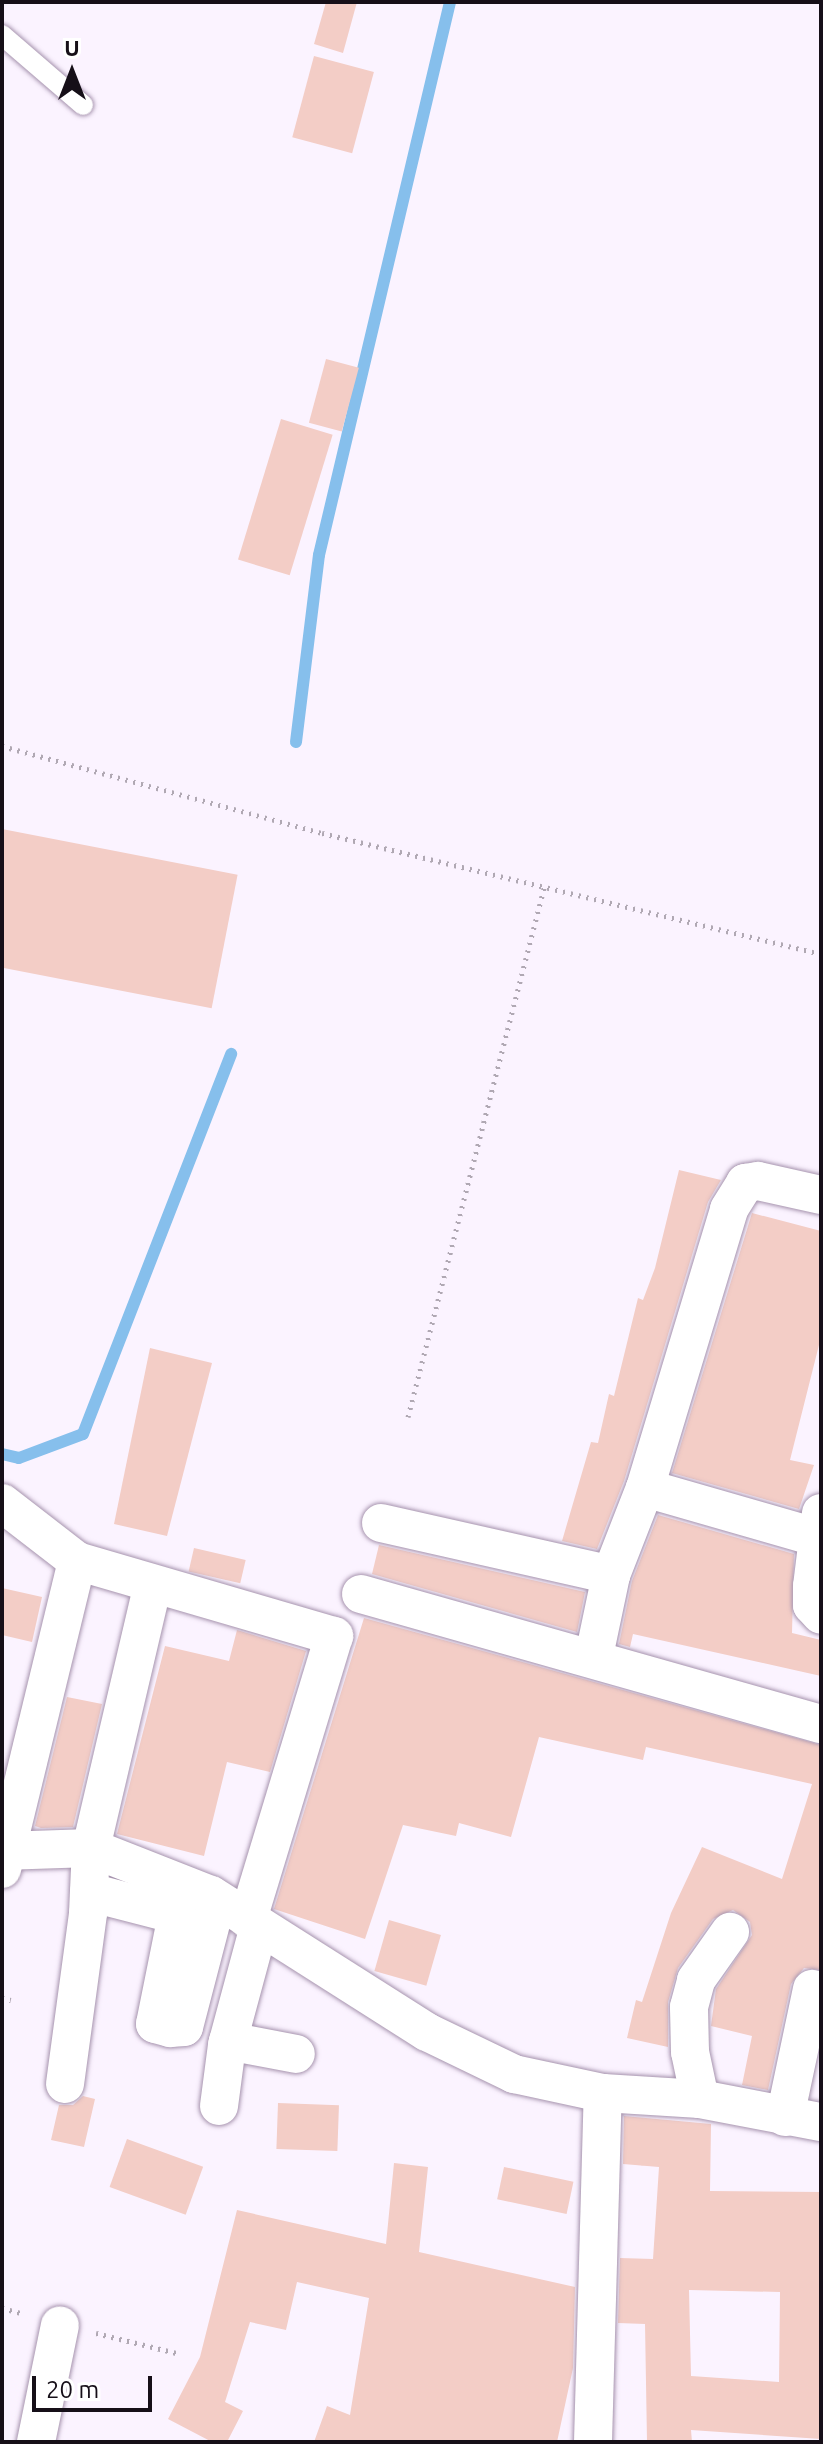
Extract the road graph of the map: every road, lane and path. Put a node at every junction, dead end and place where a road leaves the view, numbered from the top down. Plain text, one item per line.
1 (2, 35) edge
2 (83, 105) dead end
3 (2, 746) edge
4 (545, 884) junction
5 (821, 954) edge
6 (821, 1195) edge
7 (408, 1417) dead end
8 (645, 1488) junction
9 (2, 1503) edge
10 (381, 1523) dead end
11 (820, 1525) edge
12 (77, 1561) junction
13 (611, 1575) junction
14 (152, 1587) junction
15 (361, 1594) dead end
16 (821, 1615) edge
17 (594, 1656) junction
18 (821, 1724) edge
19 (91, 1848) junction
20 (4, 1857) edge
21 (89, 1892) junction
22 (241, 1915) junction
23 (730, 1932) dead end
24 (812, 1989) dead end
25 (2, 1998) edge
26 (11, 2000) dead end
27 (228, 2041) junction
28 (296, 2054) dead end
29 (65, 2084) dead end
30 (603, 2093) junction
31 (700, 2099) junction
32 (219, 2106) dead end
33 (803, 2120) edge
34 (60, 2325) joint
35 (180, 2354) dead end
36 (36, 2442) edge
37 (593, 2442) edge

1 - 2 lane
3 - 4 path
4 - 5 path
4 - 7 path
6 - 8 street
8 - 11 street
8 - 13 street
9 - 12 street
10 - 13 street
11 - 16 street
12 - 14 street
12 - 20 street
13 - 17 street
14 - 19 street
14 - 22 street
15 - 17 street
17 - 18 street
19 - 20 street
19 - 21 street
19 - 22 street
21 - 22 street
21 - 29 street
22 - 27 street
22 - 30 street
23 - 31 street
24 - 33 street
25 - 26 path
27 - 28 street
27 - 32 street
30 - 31 street
30 - 37 street
31 - 33 street
34 - 35 path
34 - 36 street

